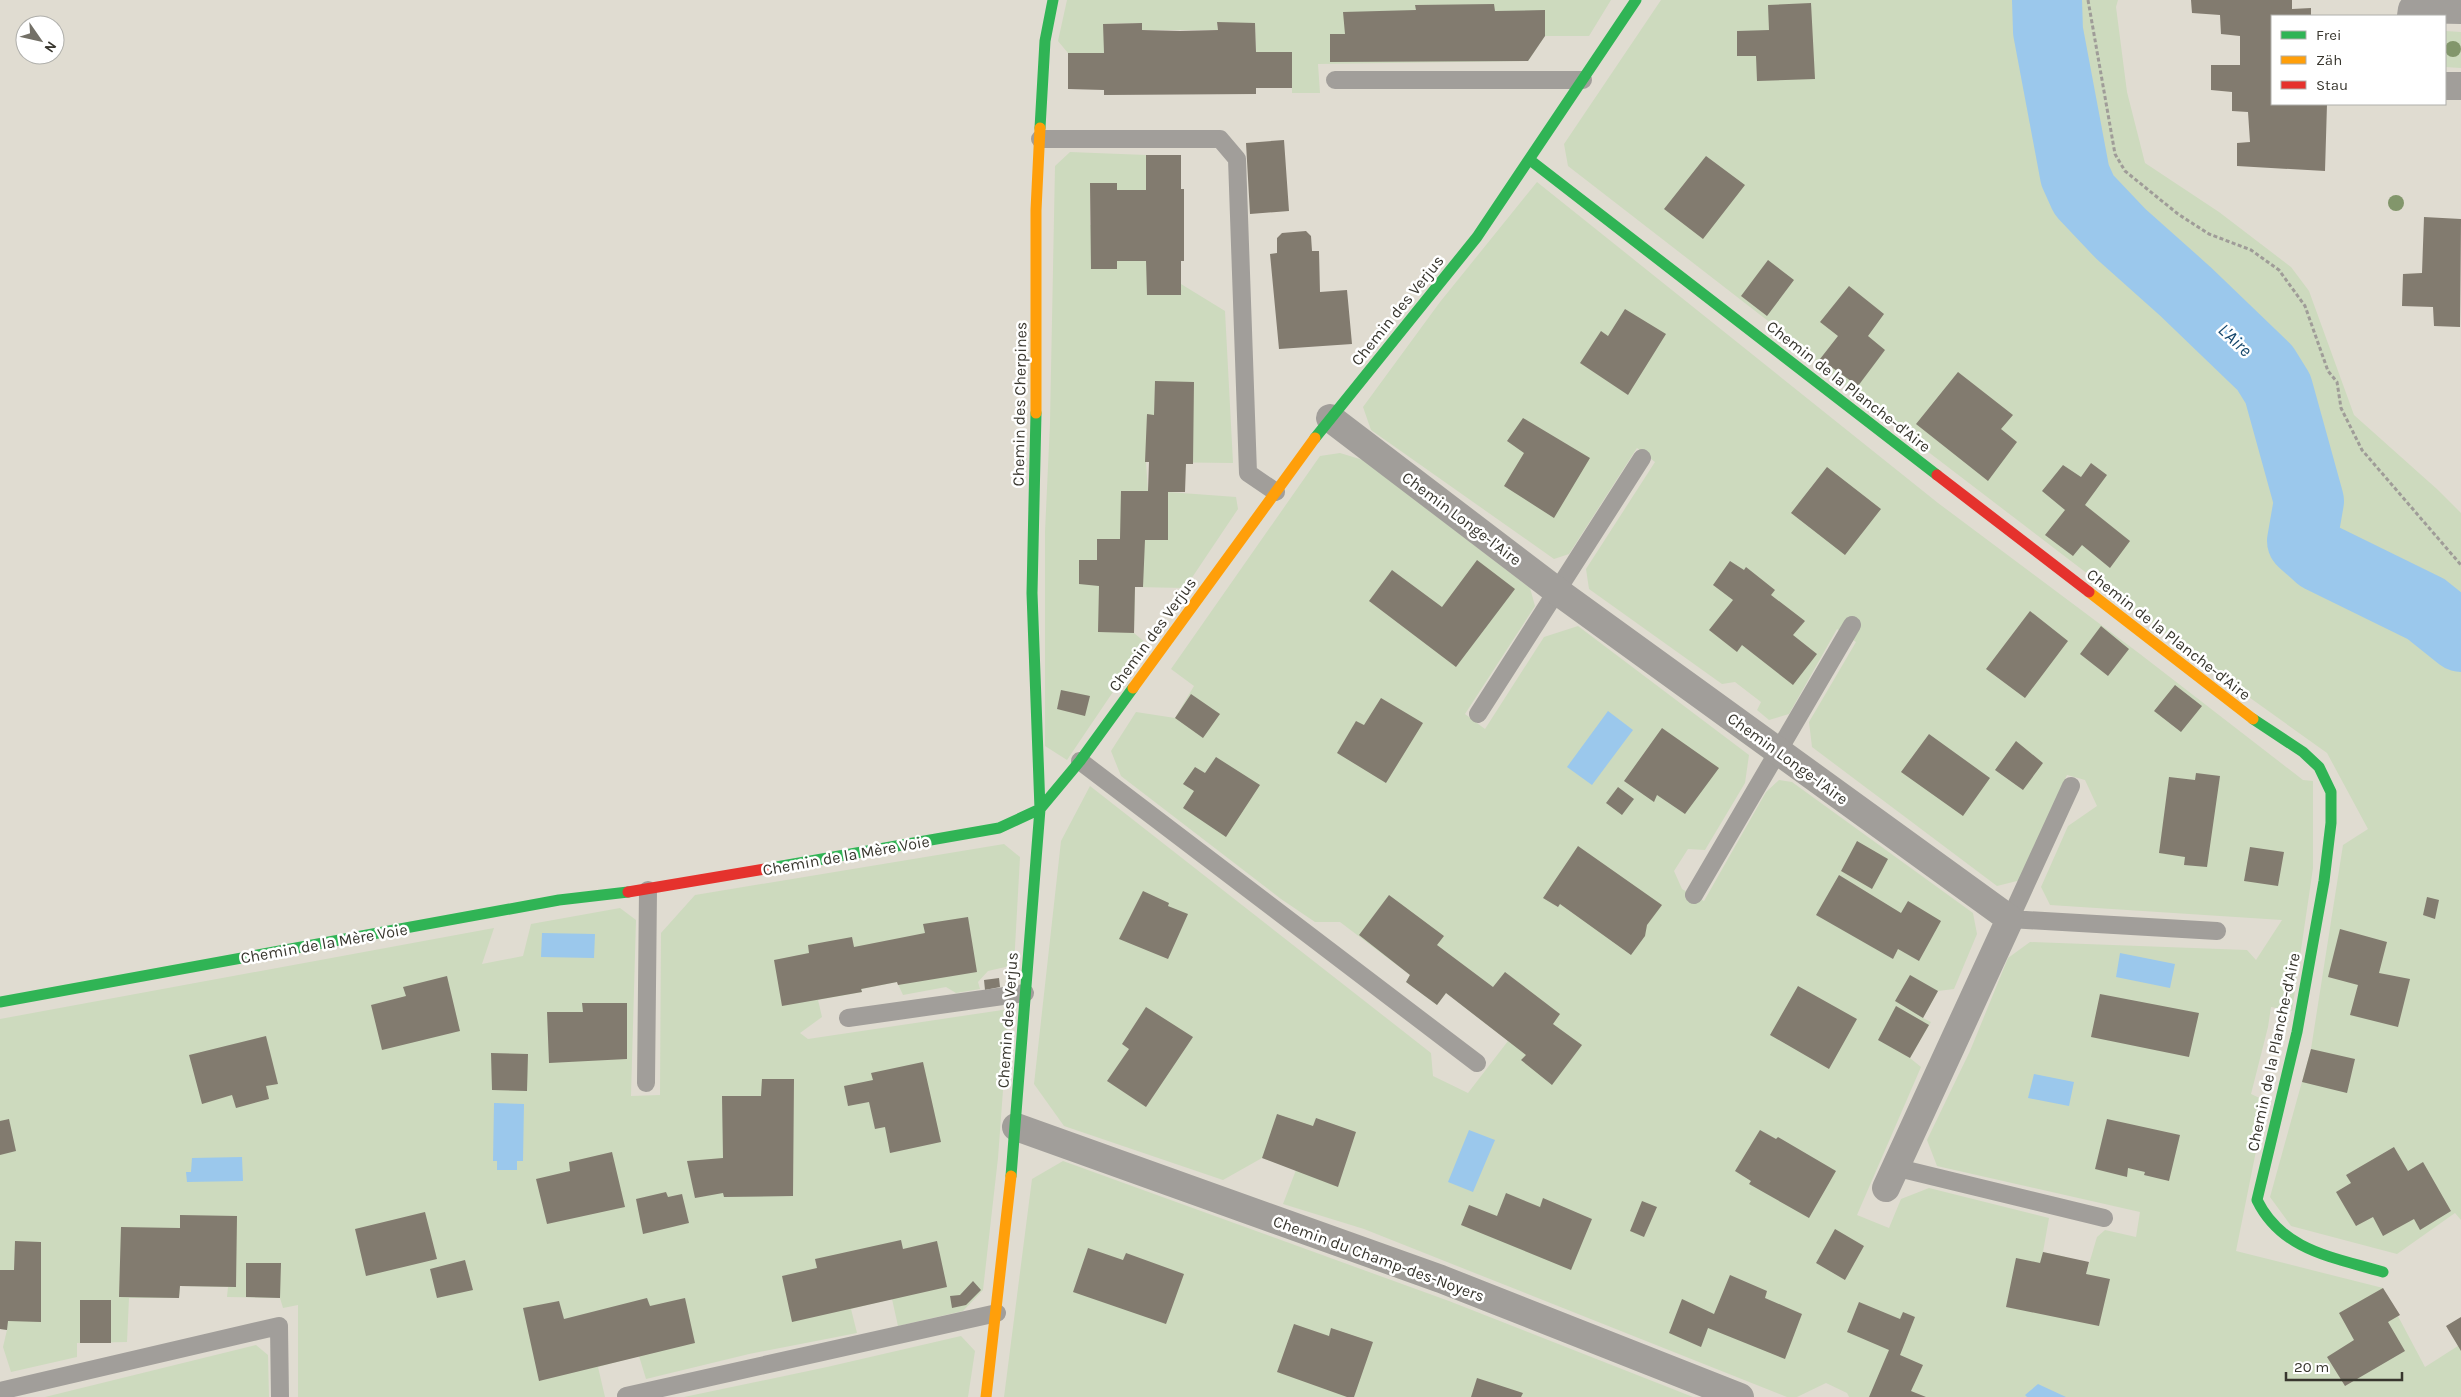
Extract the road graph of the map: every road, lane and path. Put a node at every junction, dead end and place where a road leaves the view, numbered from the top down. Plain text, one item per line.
1 (1053, 0) edge
2 (1636, 0) edge
3 (2088, 0) edge
4 (2461, 10) edge
5 (2412, 15) edge
6 (1336, 80) dead end
7 (1583, 80) junction
8 (2446, 86) edge
9 (2461, 86) edge
10 (1040, 139) junction
11 (1530, 160) junction
12 (1330, 418) junction
13 (1642, 458) dead end
14 (1276, 492) junction
15 (2461, 565) edge
16 (1557, 591) junction
17 (1852, 625) dead end
18 (1478, 714) dead end
19 (1779, 752) junction
20 (1080, 762) junction
21 (2071, 786) dead end
22 (1040, 809) junction
23 (648, 890) junction
24 (1694, 895) dead end
25 (2010, 919) junction
26 (2217, 931) dead end
27 (1025, 993) junction
28 (0, 1002) edge
29 (848, 1018) dead end
30 (1477, 1063) dead end
31 (646, 1083) dead end
32 (1016, 1128) junction
33 (1890, 1178) joint
34 (2104, 1218) dead end
35 (2383, 1272) dead end
36 (997, 1313) junction
37 (0, 1391) edge
38 (626, 1396) edge
39 (280, 1397) edge
40 (986, 1397) edge
41 (1740, 1397) edge

1 - 10 street, Chemin des Cherpines
2 - 7 street, Chemin des Verjus
3 - 15 path
4 - 5 street
6 - 7 lane
7 - 11 street, Chemin des Verjus
8 - 9 street
10 - 14 lane
10 - 22 street, Chemin des Cherpines
11 - 12 street, Chemin des Verjus
11 - 35 street, Chemin de la Planche-d'Aire
12 - 14 street, Chemin des Verjus
12 - 16 street, Chemin Longe-l'Aire
13 - 16 lane
14 - 20 street, Chemin des Verjus
16 - 18 lane
16 - 19 street, Chemin Longe-l'Aire
17 - 19 lane
19 - 24 lane
19 - 25 street, Chemin Longe-l'Aire
20 - 22 street, Chemin des Verjus
20 - 30 lane
21 - 25 lane
22 - 23 street, Chemin de la Mère Voie
22 - 27 street, Chemin des Verjus
23 - 28 street, Chemin de la Mère Voie
23 - 31 lane
25 - 26 lane
25 - 33 street
27 - 29 lane
27 - 32 street, Chemin des Verjus
32 - 36 street, Chemin des Verjus
32 - 41 street, Chemin du Champ-des-Noyers
33 - 34 lane
36 - 38 lane
36 - 40 street, Chemin des Verjus
37 - 39 lane

